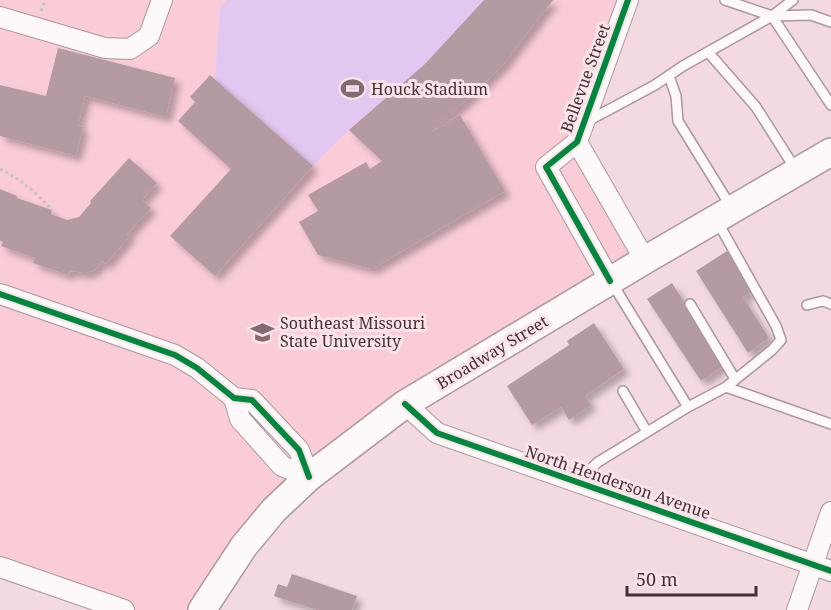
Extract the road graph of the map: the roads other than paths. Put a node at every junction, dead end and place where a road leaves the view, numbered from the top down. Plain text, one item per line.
1 (162, 0) edge
2 (628, 0) edge
3 (725, 0) edge
4 (793, 0) edge
5 (772, 16) junction
6 (0, 17) edge
7 (831, 22) edge
8 (708, 52) junction
9 (669, 76) junction
10 (831, 105) edge
11 (581, 132) junction
12 (830, 156) edge
13 (798, 172) junction
14 (724, 214) junction
15 (645, 260) junction
16 (610, 281) junction
17 (0, 294) edge
18 (690, 304) dead end
19 (831, 304) edge
20 (807, 305) dead end
21 (735, 379) junction
22 (726, 387) junction
23 (623, 391) dead end
24 (405, 404) junction
25 (688, 407) junction
26 (831, 424) edge
27 (647, 432) junction
28 (309, 477) junction
29 (577, 482) junction
30 (831, 512) edge
31 (0, 567) edge
32 (822, 567) edge
33 (124, 610) edge
34 (202, 610) edge
35 (797, 610) edge

1 - 6 street
2 - 11 street, Bellevue Street
3 - 5 lane
4 - 5 lane
5 - 7 lane
5 - 8 lane
5 - 10 lane
8 - 9 lane
8 - 13 lane
9 - 11 lane
9 - 14 lane
11 - 15 street, Bellevue Street
11 - 16 street, Bellevue Street
12 - 13 main road, Broadway Street
13 - 14 main road, Broadway Street
14 - 15 main road, Broadway Street
14 - 21 lane
15 - 16 main road, Broadway Street
16 - 24 main road, Broadway Street
16 - 25 lane
17 - 28 street
18 - 21 lane
19 - 20 lane
21 - 22 lane
22 - 25 lane
22 - 26 lane
23 - 27 lane
24 - 28 main road, Broadway Street
24 - 29 street, North Henderson Avenue
25 - 27 lane
27 - 29 lane
28 - 34 main road, Broadway Street
29 - 32 street, North Henderson Avenue
30 - 32 street
31 - 33 street
32 - 35 street

